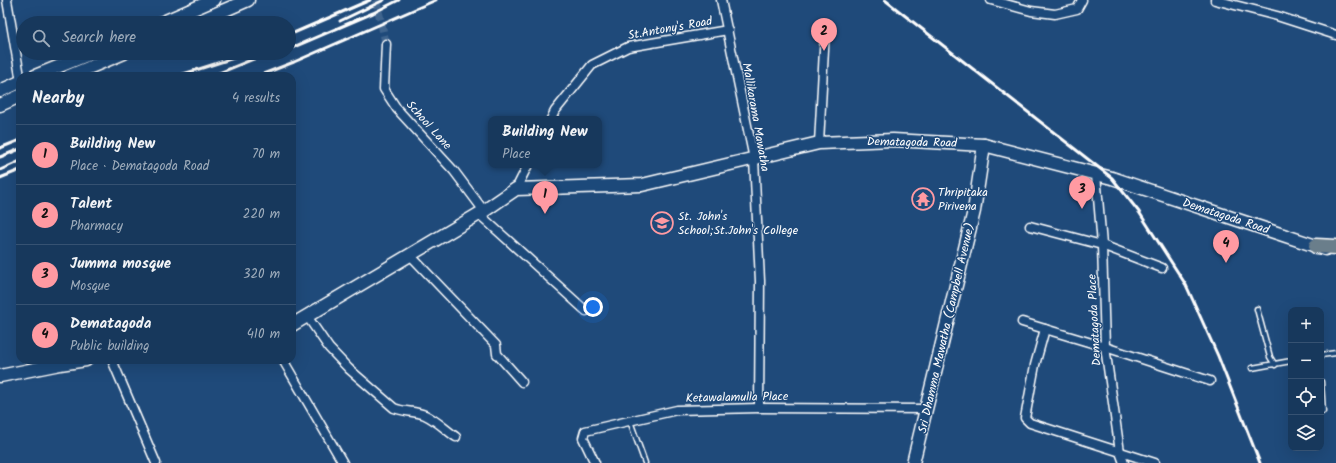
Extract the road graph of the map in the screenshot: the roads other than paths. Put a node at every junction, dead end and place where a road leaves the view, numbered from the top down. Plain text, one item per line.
1 (7, 0) edge
2 (214, 0) edge
3 (248, 0) edge
4 (721, 0) edge
5 (991, 0) edge
6 (1082, 0) edge
7 (1215, 0) edge
8 (226, 4) edge
9 (4, 11) edge
10 (177, 16) edge
11 (206, 16) edge
12 (728, 30) junction
13 (825, 31) dead end
14 (1336, 34) edge
15 (386, 44) tunnel mouth
16 (16, 60) edge
17 (16, 60) edge
18 (75, 60) edge
19 (107, 60) edge
20 (19, 72) edge
21 (45, 72) edge
22 (79, 72) edge
23 (16, 84) edge
24 (0, 91) edge
25 (16, 98) edge
26 (0, 105) edge
27 (552, 116) edge
28 (819, 143) junction
29 (984, 145) junction
30 (754, 159) junction
31 (526, 168) edge
32 (1096, 174) junction
33 (516, 189) junction
34 (482, 213) junction
35 (1030, 226) dead end
36 (1102, 246) junction
37 (1316, 246) junction
38 (1336, 247) edge
39 (1336, 252) edge
40 (410, 256) junction
41 (1162, 268) dead end
42 (1257, 308) dead end
43 (586, 311) dead end
44 (307, 316) junction
45 (1022, 322) dead end
46 (296, 323) edge
47 (1045, 329) junction
48 (1105, 347) junction
49 (1336, 353) edge
50 (1324, 355) edge
51 (1288, 362) edge
52 (60, 364) edge
53 (114, 364) edge
54 (285, 364) edge
55 (1275, 365) junction
56 (1252, 368) dead end
57 (0, 376) edge
58 (1210, 380) dead end
59 (522, 382) dead end
60 (759, 408) junction
61 (927, 409) junction
62 (630, 420) junction
63 (456, 437) dead end
64 (1120, 452) junction
65 (156, 463) edge
66 (342, 463) edge
67 (595, 463) edge
68 (645, 463) edge
69 (913, 463) edge
70 (1124, 463) edge
71 (1155, 463) edge

1 - 9 street
2 - 10 main road
3 - 8 main road
4 - 12 street, Mallikarama Mawatha
5 - 6 street
7 - 14 street
8 - 11 main road
9 - 16 street
12 - 27 street, St.Antony's Road
12 - 30 street, Mallikarama Mawatha
13 - 28 street
15 - 34 street, School Lane
17 - 20 street
18 - 21 main road
19 - 22 main road
23 - 24 main road
25 - 26 main road
28 - 29 main road, Dematagoda Road
28 - 30 main road, Dematagoda Road
29 - 32 main road, Dematagoda Road
29 - 61 main road, Sri Dhamma Mawatha (Campbell Avenue)
30 - 33 main road, Dematagoda Road
30 - 60 street, Mallikarama Mawatha
31 - 33 street
32 - 36 street, Dematagoda Place
32 - 37 main road, Dematagoda Road
33 - 34 main road
34 - 40 main road
34 - 43 street, School Lane
35 - 36 street
36 - 41 street
36 - 48 street, Dematagoda Place
37 - 38 highway
37 - 39 main road, Dematagoda Road
40 - 44 main road
40 - 59 street
42 - 55 lane
44 - 46 main road
44 - 63 street
45 - 47 street
47 - 48 street
47 - 64 street
48 - 58 street
48 - 64 street, Dematagoda Place
49 - 50 lane
51 - 55 lane
52 - 57 main road
53 - 65 street
54 - 66 street
55 - 56 lane
60 - 61 street, Ketawalamulla Place
60 - 62 street, Ketawalamulla Place
61 - 69 main road, Sri Dhamma Mawatha (Campbell Avenue)
62 - 67 street, Ketawalamulla Place
62 - 68 lane
64 - 70 street, Dematagoda Place
64 - 71 street

